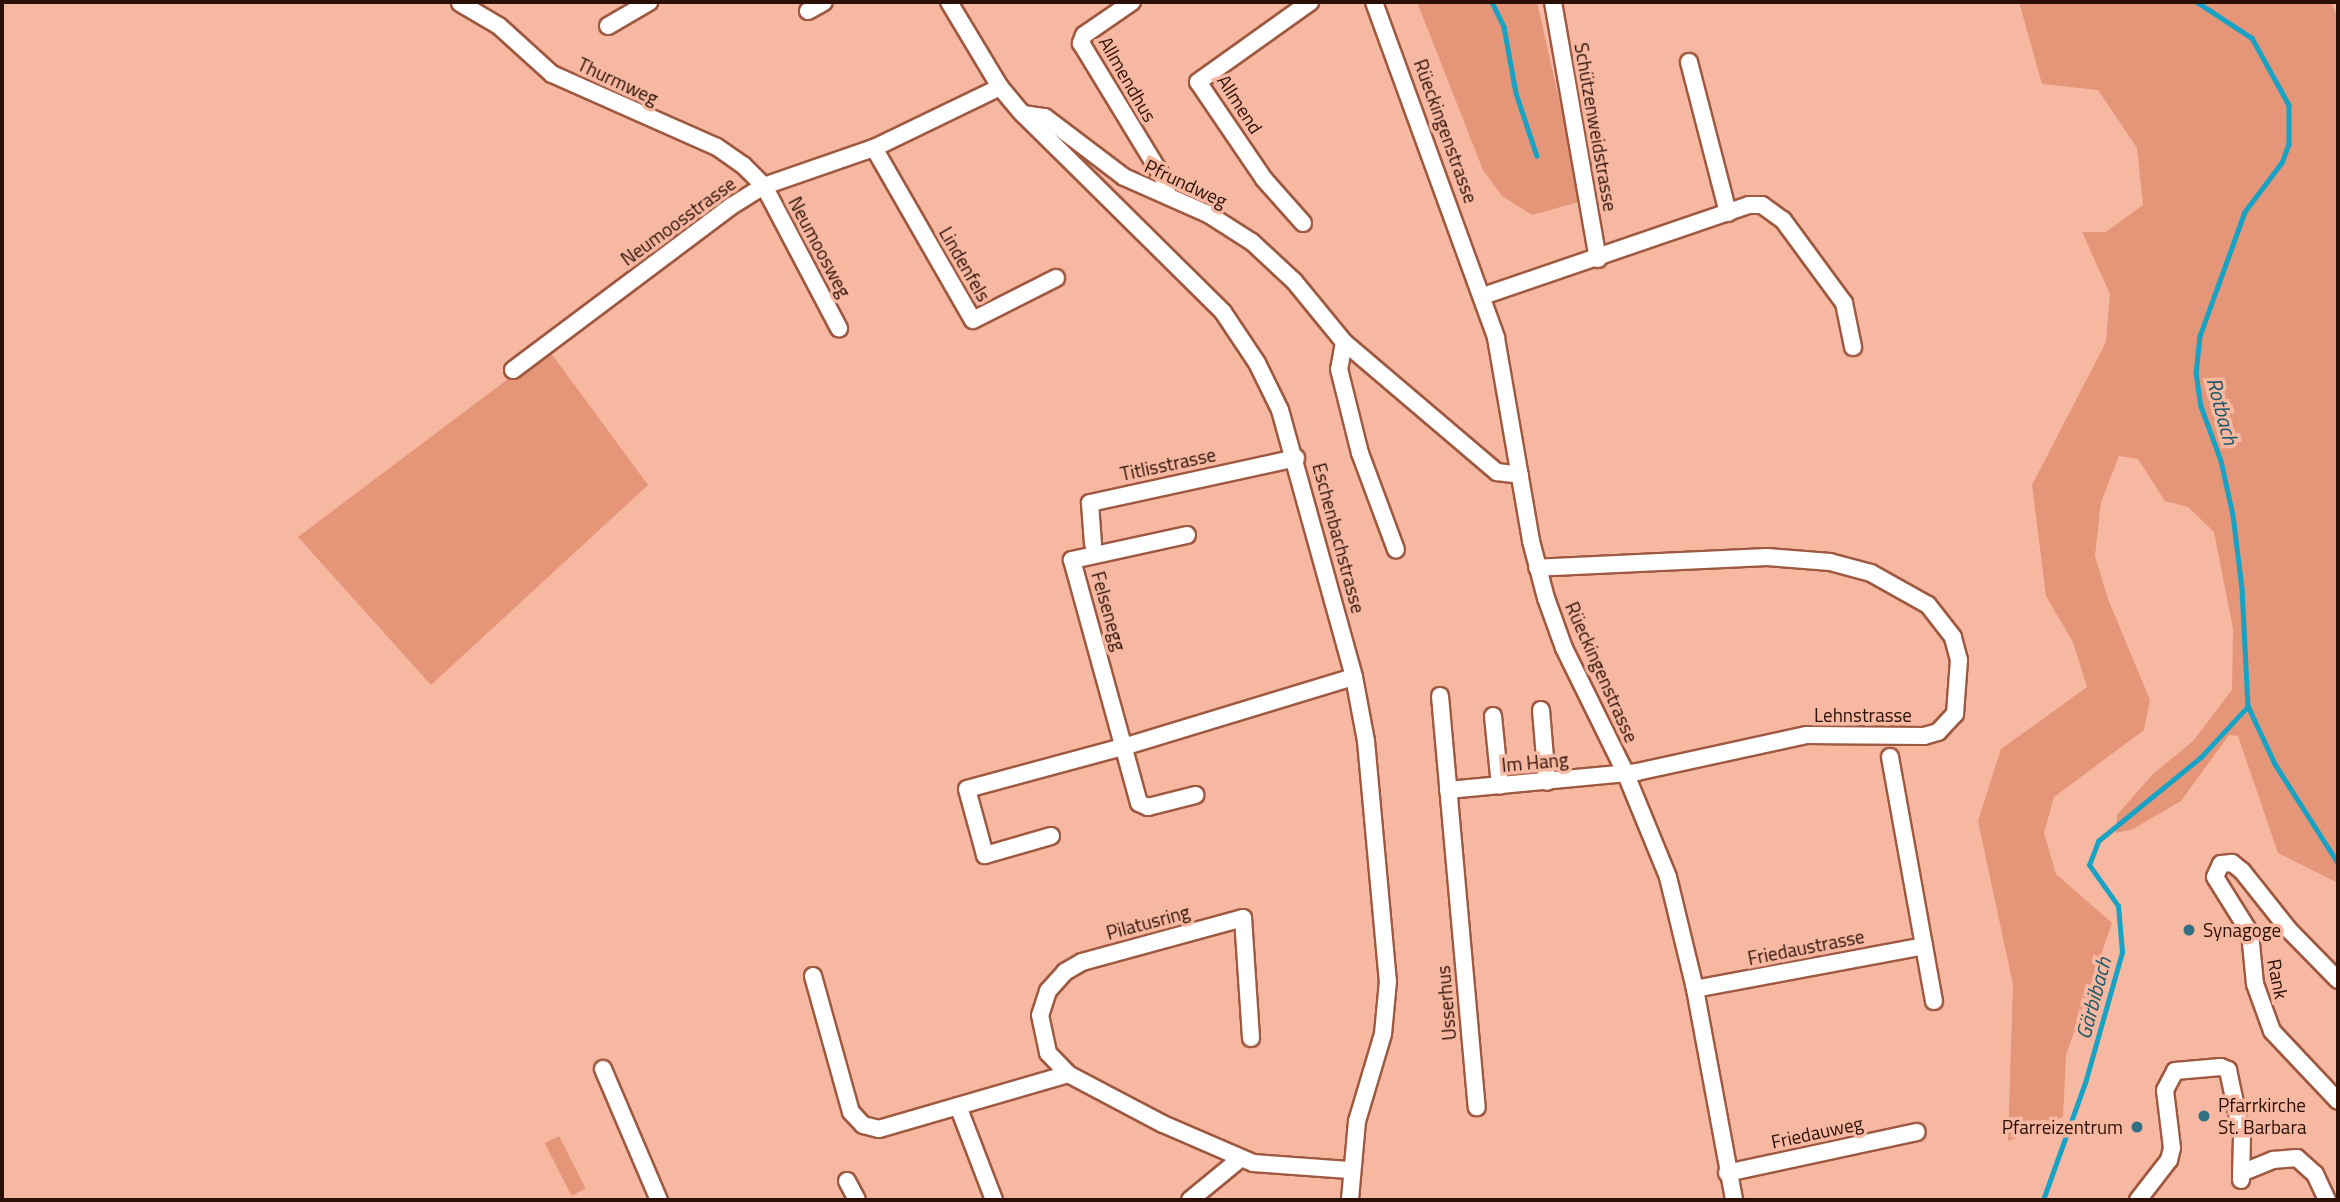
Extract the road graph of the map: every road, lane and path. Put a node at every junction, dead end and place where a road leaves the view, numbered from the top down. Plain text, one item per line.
1 (649, 2) edge
2 (824, 2) edge
3 (949, 2) edge
4 (1132, 2) edge
5 (1310, 2) edge
6 (1374, 2) edge
7 (1553, 2) edge
8 (460, 3) edge
9 (808, 11) dead end
10 (608, 26) dead end
11 (1689, 62) dead end
12 (1000, 87) junction
13 (1023, 114) junction
14 (874, 148) junction
15 (764, 186) junction
16 (1167, 195) junction
17 (1728, 213) junction
18 (1303, 223) dead end
19 (1598, 259) junction
20 (1056, 278) dead end
21 (1483, 296) junction
22 (839, 328) dead end
23 (1344, 342) junction
24 (1853, 347) dead end
25 (513, 370) dead end
26 (1296, 458) junction
27 (1520, 475) junction
28 (1187, 535) dead end
29 (1093, 544) dead end
30 (1396, 550) dead end
31 (1538, 568) junction
32 (1354, 677) junction
33 (1440, 696) dead end
34 (1541, 710) dead end
35 (1493, 716) dead end
36 (1123, 747) junction
37 (1891, 757) dead end
38 (1625, 772) junction
39 (1547, 782) junction
40 (1500, 786) junction
41 (1448, 790) junction
42 (1195, 795) dead end
43 (1051, 836) dead end
44 (1924, 946) junction
45 (813, 976) dead end
46 (2338, 980) edge
47 (1695, 989) junction
48 (1934, 1001) dead end
49 (1251, 1038) dead end
50 (603, 1069) dead end
51 (1068, 1074) junction
52 (2338, 1101) edge
53 (958, 1106) junction
54 (1477, 1107) dead end
55 (1917, 1132) dead end
56 (1240, 1159) junction
57 (1349, 1170) junction
58 (1727, 1174) junction
59 (847, 1181) dead end
60 (659, 1200) edge
61 (857, 1200) edge
62 (994, 1200) edge
63 (1190, 1200) edge
64 (1350, 1200) edge
65 (1734, 1200) edge
66 (2138, 1200) edge
67 (2328, 1200) edge

1 - 10 street
2 - 9 street
3 - 12 street, Eschenbachstrasse
4 - 16 street, Allmendhus
5 - 18 street, Allmend
6 - 21 street, Rüeckingenstrasse
7 - 19 street, Schützenweidstrasse
8 - 15 street, Thurmweg
11 - 17 street
12 - 13 street, Eschenbachstrasse
12 - 14 street, Neumoosstrasse
13 - 16 street, Pfrundweg
13 - 26 street, Eschenbachstrasse
14 - 15 street, Neumoosstrasse
14 - 20 street, Lindenfels
15 - 22 street, Neumoosweg
15 - 25 street, Neumoosstrasse
16 - 23 street, Pfrundweg
17 - 19 street
17 - 24 street
19 - 21 street
21 - 27 street, Rüeckingenstrasse
23 - 27 street, Pfrundweg
23 - 30 street
26 - 29 street, Titlisstrasse
26 - 32 street, Eschenbachstrasse
27 - 31 street, Rüeckingenstrasse
28 - 36 street, Felsenegg
31 - 38 street, Rüeckingenstrasse
31 - 38 street, Lehnstrasse
32 - 36 street
32 - 57 street, Eschenbachstrasse
33 - 41 street
34 - 39 street
35 - 40 street
36 - 42 street, Felsenegg
36 - 43 street
37 - 44 street
38 - 39 street, Im Hang
38 - 47 street, Rüeckingenstrasse
39 - 40 street, Im Hang
40 - 41 street, Im Hang
41 - 54 street, Usserhus
44 - 47 street, Friedaustrasse
44 - 48 street
45 - 53 street
46 - 52 street, Rank
47 - 58 street, Rüeckingenstrasse
49 - 51 street, Pilatusring
50 - 60 street
51 - 53 street
51 - 56 street, Pilatusring
53 - 62 street
55 - 58 street, Friedauweg
56 - 57 street, Pilatusring
56 - 63 street
57 - 64 street, Eschenbachstrasse
58 - 65 street, Rüeckingenstrasse
59 - 61 street
66 - 67 street

